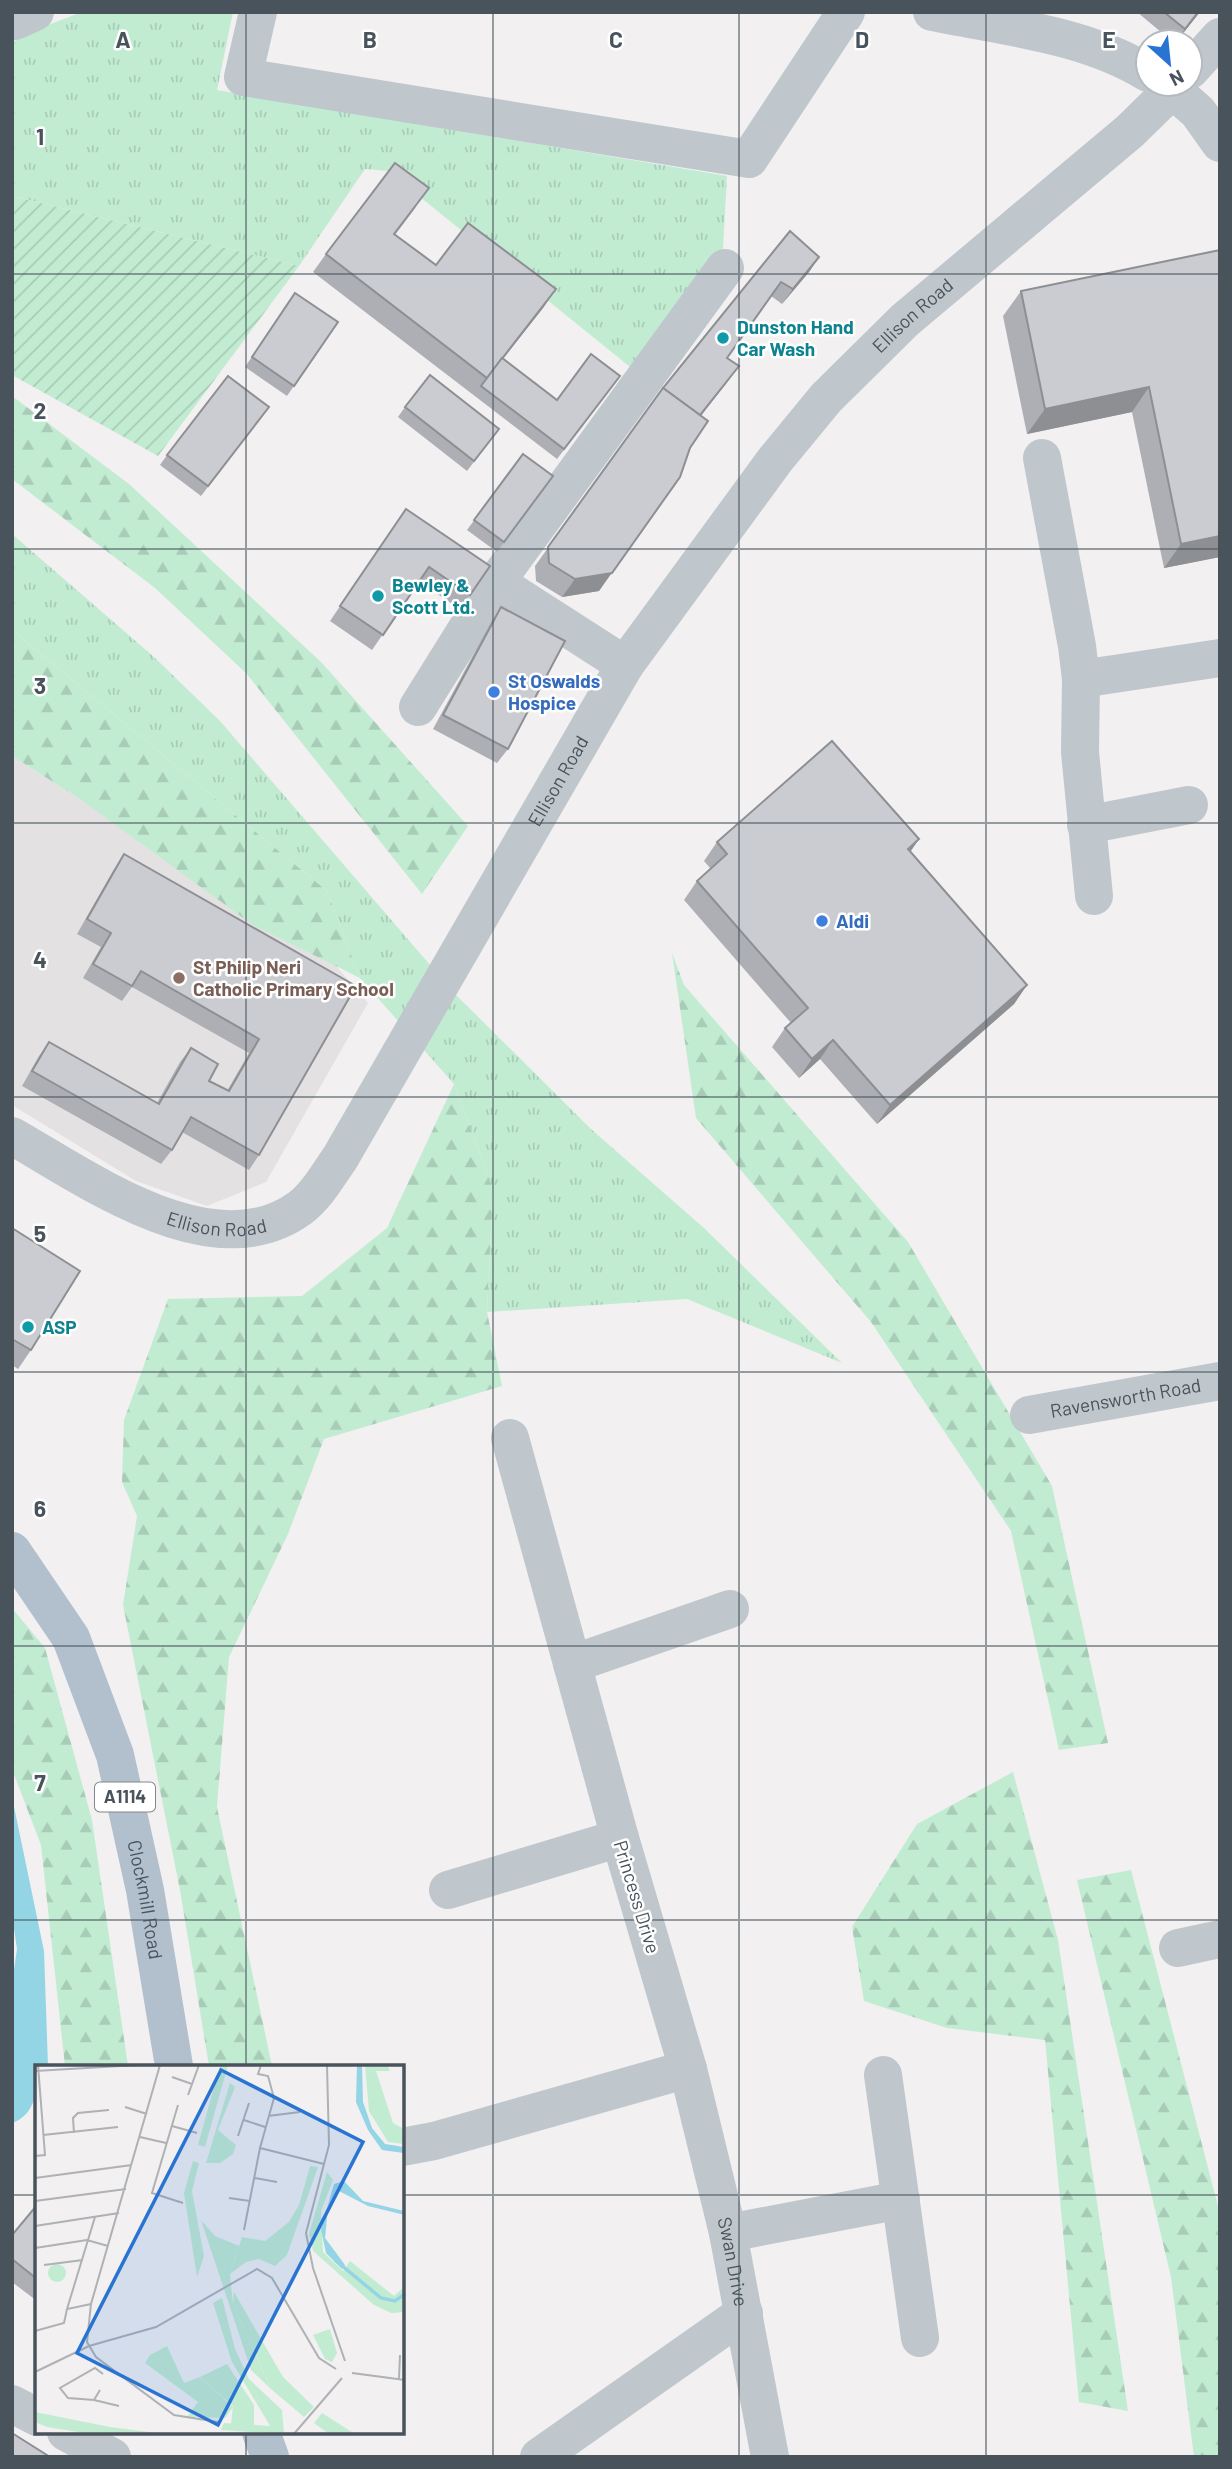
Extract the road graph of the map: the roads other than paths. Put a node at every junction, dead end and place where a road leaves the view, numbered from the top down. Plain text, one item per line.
1 (258, 12) edge
2 (846, 12) edge
3 (932, 12) edge
4 (1220, 37) edge
5 (1204, 51) edge
6 (1134, 64) edge
7 (1155, 98) edge
8 (1186, 98) edge
9 (1220, 143) edge
10 (725, 268) dead end
11 (1042, 458) dead end
12 (496, 582) junction
13 (1220, 658) edge
14 (625, 665) junction
15 (1081, 679) junction
16 (418, 707) dead end
17 (1189, 805) dead end
18 (1086, 825) junction
19 (1094, 896) dead end
20 (12, 1136) edge
21 (1220, 1381) edge
22 (1029, 1415) dead end
23 (510, 1438) dead end
24 (12, 1551) edge
25 (730, 1609) dead end
26 (572, 1664) junction
27 (620, 1838) junction
28 (448, 1890) dead end
29 (1220, 1939) edge
30 (1178, 1948) dead end
31 (174, 2065) edge
32 (688, 2069) junction
33 (883, 2075) dead end
34 (404, 2147) edge
35 (901, 2200) junction
36 (728, 2232) junction
37 (744, 2313) junction
38 (920, 2338) dead end
39 (12, 2404) edge
40 (35, 2416) edge
41 (70, 2434) edge
42 (262, 2434) edge
43 (112, 2457) edge
44 (270, 2457) edge
45 (539, 2457) edge
46 (770, 2457) edge

1 - 2 street
3 - 6 street
4 - 5 street, Ellison Road
7 - 14 street, Ellison Road
8 - 9 street
10 - 12 street
11 - 15 street
12 - 14 street
12 - 16 street
13 - 15 street
14 - 20 street, Ellison Road
15 - 18 street
17 - 18 street
18 - 19 street
21 - 22 street, Ravensworth Road
23 - 26 street, Princess Drive
24 - 31 main road, Clockmill Road / A1114
25 - 26 street
26 - 27 street, Princess Drive
27 - 28 street
27 - 32 street, Princess Drive
29 - 30 street
32 - 34 street
32 - 36 street, Swan Drive
33 - 35 street
35 - 36 street
35 - 38 street
36 - 37 street, Swan Drive
37 - 45 street
37 - 46 street, Swan Drive
39 - 40 street
41 - 43 street
42 - 44 main road

